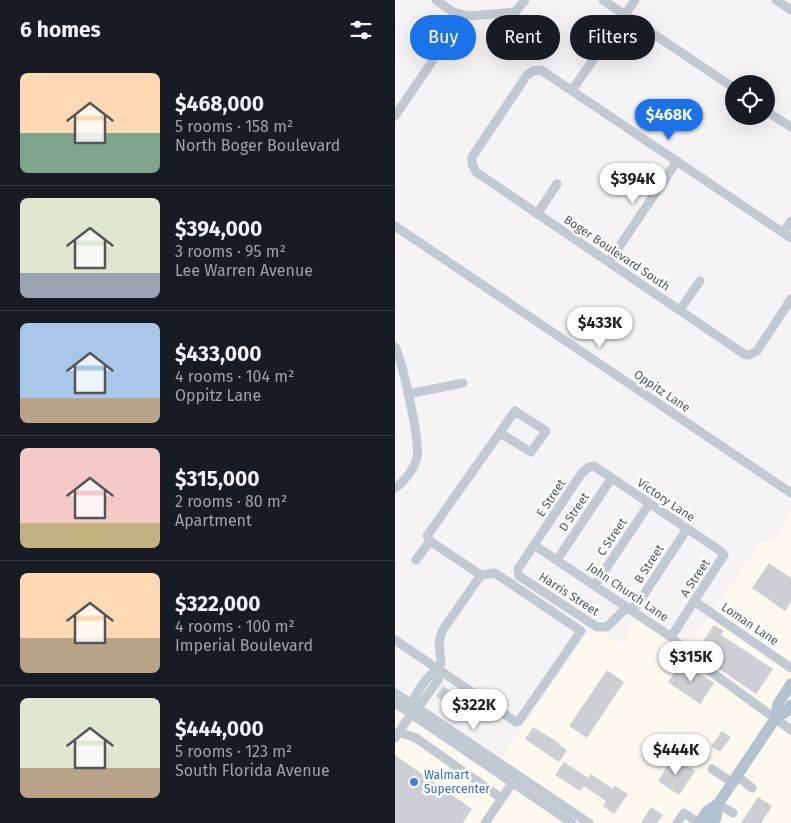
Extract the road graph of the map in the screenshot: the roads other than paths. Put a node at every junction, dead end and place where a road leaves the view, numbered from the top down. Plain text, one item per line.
1 (436, 0) edge
2 (525, 0) edge
3 (603, 0) edge
4 (635, 0) edge
5 (776, 0) edge
6 (791, 10) edge
7 (460, 15) edge
8 (476, 15) edge
9 (624, 15) joint
10 (655, 36) edge
11 (433, 60) edge
12 (593, 60) edge
13 (725, 82) edge
14 (572, 90) junction
15 (395, 116) edge
16 (775, 116) edge
17 (791, 127) edge
18 (677, 162) junction
19 (557, 184) dead end
20 (537, 214) junction
21 (791, 221) edge
22 (395, 226) edge
23 (783, 233) junction
24 (791, 238) edge
25 (609, 262) junction
26 (700, 281) dead end
27 (791, 299) edge
28 (680, 310) junction
29 (395, 347) edge
30 (463, 383) dead end
31 (408, 394) junction
32 (500, 433) junction
33 (591, 467) joint
34 (611, 478) junction
35 (395, 488) edge
36 (791, 493) edge
37 (649, 504) junction
38 (687, 529) junction
39 (430, 541) junction
40 (534, 545) junction
41 (723, 558) joint
42 (417, 560) dead end
43 (557, 560) junction
44 (481, 575) junction
45 (519, 576) joint
46 (595, 585) junction
47 (694, 602) junction
48 (629, 609) junction
49 (671, 637) junction
50 (395, 640) edge
51 (791, 668) edge
52 (439, 669) junction
53 (791, 684) edge
54 (395, 693) edge
55 (395, 703) edge
56 (791, 705) edge
57 (414, 709) junction
58 (775, 719) junction
59 (791, 730) edge
60 (397, 735) edge
61 (712, 769) dead end
62 (515, 779) junction
63 (735, 779) junction
64 (752, 788) dead end
65 (501, 798) junction
66 (718, 804) junction
67 (733, 813) dead end
68 (717, 821) edge
69 (485, 823) edge
70 (572, 823) edge
71 (589, 823) edge
72 (677, 823) edge
73 (699, 823) edge

1 - 7 street
2 - 8 street
3 - 9 street
4 - 9 street
5 - 6 street
10 - 13 street
11 - 15 street
12 - 14 street
14 - 18 street
14 - 20 street, Boger Boulevard South
16 - 17 street
18 - 23 street
18 - 25 street
19 - 20 street
20 - 25 street, Boger Boulevard South
21 - 23 street
22 - 36 street, Oppitz Lane
23 - 24 street
25 - 28 street, Boger Boulevard South
26 - 28 street
27 - 28 street, Boger Boulevard South
29 - 31 street
30 - 31 street
31 - 35 street
32 - 32 street
32 - 39 street
33 - 34 street, Victory Lane
33 - 40 street, E Street
34 - 37 street, Victory Lane
34 - 43 street, D Street
37 - 38 street, Victory Lane
37 - 46 street, C Street
38 - 41 street, Victory Lane
38 - 48 street, B Street
39 - 42 street
39 - 44 street
40 - 43 street, John Church Lane
40 - 45 street, E Street
41 - 47 street, A Street
43 - 46 street, John Church Lane
44 - 52 street
44 - 52 street
45 - 48 street, Harris Street
46 - 48 street, John Church Lane
47 - 49 street, A Street
47 - 51 street, Loman Lane
48 - 49 street, John Church Lane
49 - 58 street, John Church Lane
50 - 52 street
52 - 57 street
53 - 58 main road
54 - 57 street
55 - 57 street
56 - 58 main road
57 - 60 street
57 - 62 street
58 - 59 street, John Church Lane
58 - 63 main road
60 - 65 street
61 - 63 street
62 - 65 street
62 - 70 street
62 - 71 street
63 - 64 street
63 - 66 main road
65 - 69 street
66 - 67 street
66 - 68 main road
66 - 73 main road
72 - 73 street

